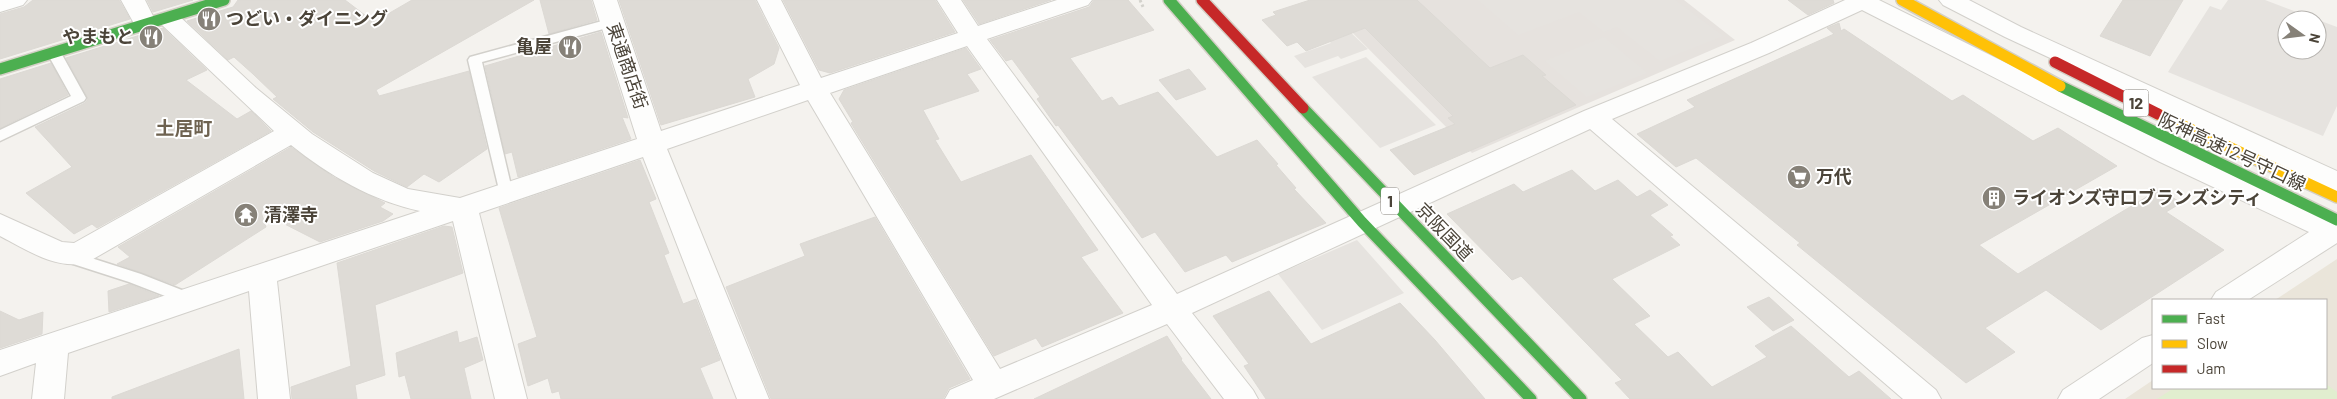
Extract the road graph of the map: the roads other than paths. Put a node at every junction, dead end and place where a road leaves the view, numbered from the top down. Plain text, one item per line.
1 (16, 0) edge
2 (133, 0) edge
3 (224, 0) edge
4 (769, 0) edge
5 (949, 0) edge
6 (1080, 0) edge
7 (1169, 0) edge
8 (1202, 0) edge
9 (1862, 0) edge
10 (1902, 0) edge
11 (1939, 0) edge
12 (1952, 0) edge
13 (0, 5) edge
14 (609, 11) edge
15 (157, 22) junction
16 (972, 36) junction
17 (53, 51) junction
18 (0, 69) edge
19 (815, 90) junction
20 (1593, 116) junction
21 (292, 132) junction
22 (0, 136) edge
23 (651, 138) junction
24 (2337, 182) edge
25 (506, 194) junction
26 (2337, 197) edge
27 (464, 208) junction
28 (1397, 208) junction
29 (1362, 222) junction
30 (0, 224) edge
31 (2336, 228) edge
32 (78, 254) junction
33 (262, 276) junction
34 (2228, 299) edge
35 (191, 300) junction
36 (1172, 308) junction
37 (53, 346) junction
38 (2152, 349) edge
39 (0, 364) edge
40 (993, 385) junction
41 (48, 399) edge
42 (274, 399) edge
43 (511, 399) edge
44 (753, 399) edge
45 (962, 399) edge
46 (1242, 399) edge
47 (1531, 399) edge
48 (1581, 399) edge
49 (1925, 399) edge
50 (2074, 399) edge

1 - 13 street
2 - 15 street
3 - 15 main road
4 - 19 street
5 - 16 street
6 - 16 street
7 - 29 main road, 1
8 - 28 main road, 京阪国道 / 1
9 - 20 street
9 - 31 street
10 - 31 main road, 阪神高速12号守口線
11 - 26 main road, 阪神高速12号守口線 / 12
12 - 24 street
14 - 23 street, 東通商店街
14 - 25 lane
15 - 17 main road
15 - 21 street
16 - 19 street
16 - 36 street
17 - 18 main road
17 - 22 lane
19 - 23 street
19 - 40 street
20 - 28 street
20 - 49 street
21 - 27 street
21 - 32 street
23 - 25 street
23 - 44 street, 東通商店街
25 - 27 street
27 - 33 street
27 - 43 street
28 - 29 street
28 - 48 main road, 京阪国道 / 1
29 - 36 street
29 - 47 main road, 1
30 - 32 street
31 - 34 street
32 - 35 lane
33 - 35 street
33 - 42 street
35 - 37 street
36 - 40 street
36 - 46 street
37 - 39 street
37 - 41 street
38 - 50 street
40 - 45 street

